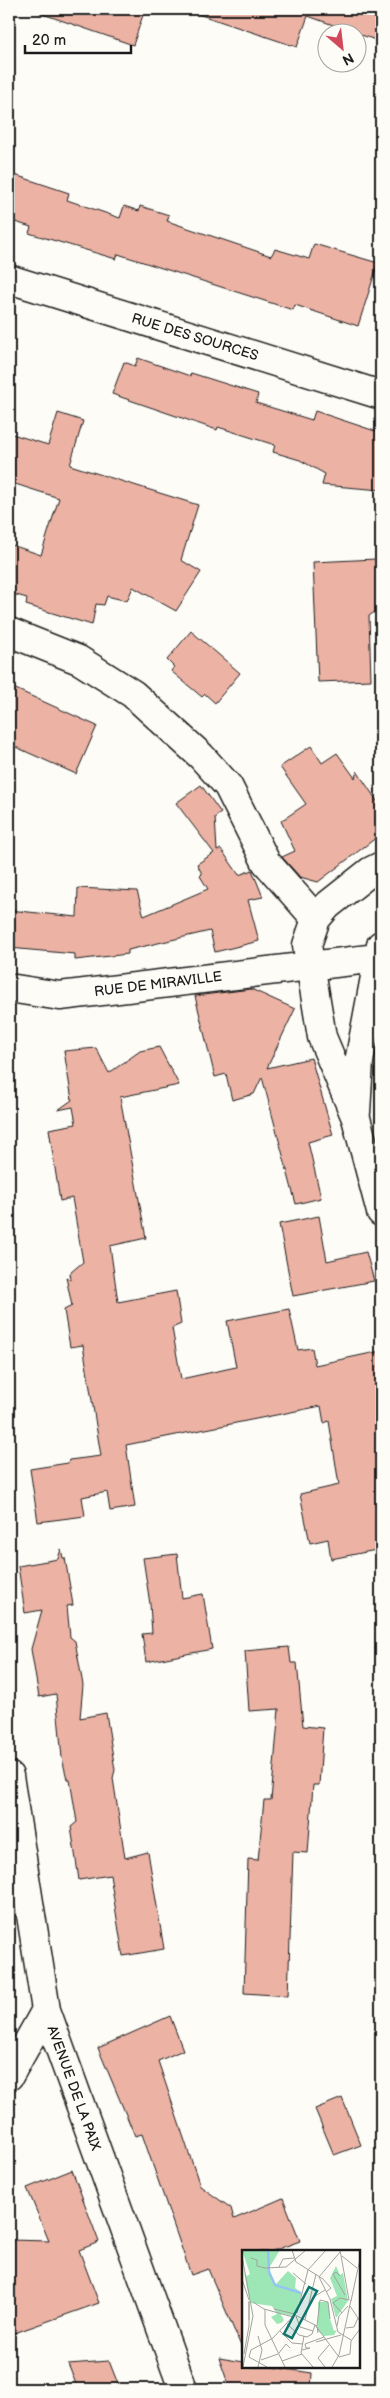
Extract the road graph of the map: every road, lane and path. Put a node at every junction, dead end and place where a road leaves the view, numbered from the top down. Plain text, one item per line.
1 (9, 279) edge
2 (381, 395) edge
3 (9, 632) edge
4 (381, 866) edge
5 (350, 887) junction
6 (381, 893) edge
7 (316, 919) junction
8 (379, 951) edge
9 (309, 967) junction
10 (9, 988) edge
11 (356, 1118) junction
12 (381, 1212) edge
13 (9, 1776) edge
14 (46, 2010) junction
15 (9, 2076) edge
16 (183, 2389) edge

1 - 2 street, RUE DES SOURCES
3 - 7 street
4 - 5 street
5 - 6 street
5 - 7 street
7 - 9 street
8 - 9 street, RUE DE MIRAVILLE
8 - 11 street
9 - 10 street, RUE DE MIRAVILLE
9 - 11 street
11 - 12 street
13 - 14 street, AVENUE DE LA PAIX
14 - 15 street
14 - 16 street, AVENUE DE LA PAIX

